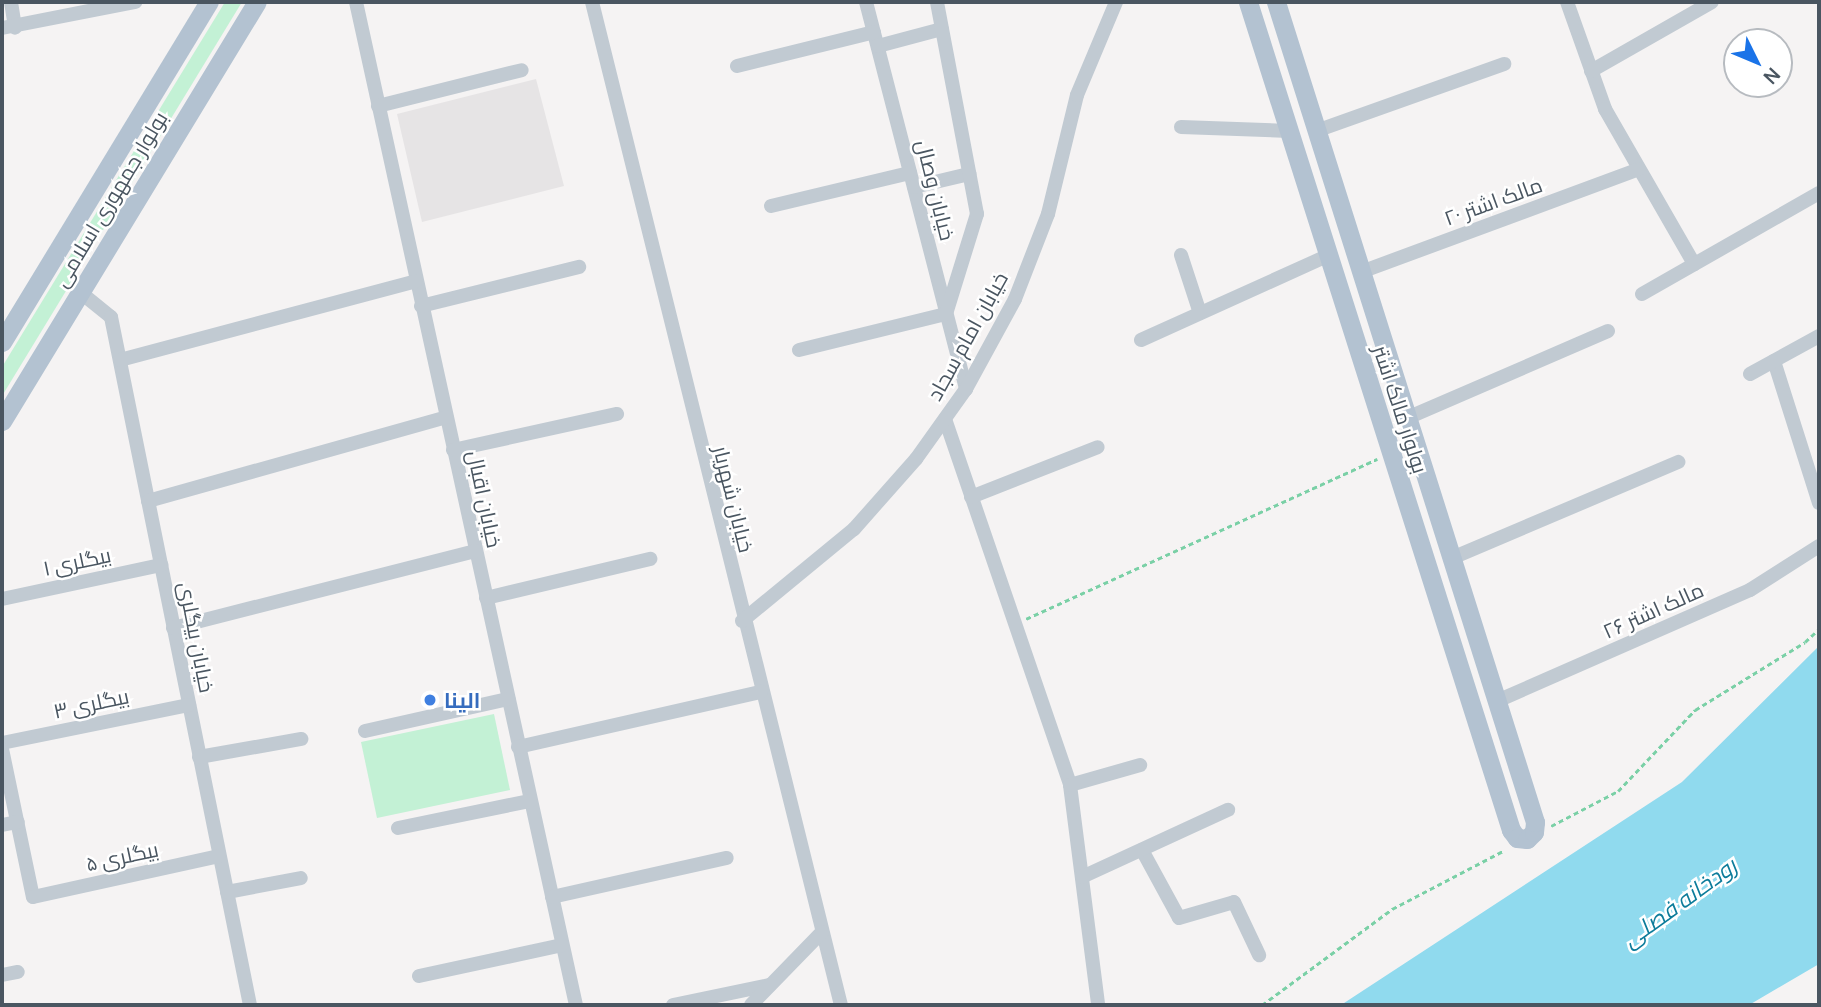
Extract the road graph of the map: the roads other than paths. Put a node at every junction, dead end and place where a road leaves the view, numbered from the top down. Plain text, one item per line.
1 (11, 2) edge
2 (135, 2) edge
3 (209, 2) edge
4 (257, 2) edge
5 (356, 2) edge
6 (592, 2) edge
7 (866, 2) edge
8 (937, 2) edge
9 (1116, 2) edge
10 (1248, 2) edge
11 (1276, 2) edge
12 (1567, 2) edge
13 (1712, 2) edge
14 (8, 28) edge
15 (942, 29) junction
16 (876, 39) junction
17 (1504, 64) dead end
18 (737, 66) dead end
19 (522, 70) dead end
20 (1591, 71) junction
21 (378, 106) junction
22 (1181, 127) dead end
23 (1289, 131) junction
24 (1317, 131) junction
25 (1639, 169) junction
26 (969, 174) junction
27 (912, 180) junction
28 (1819, 193) edge
29 (771, 206) dead end
30 (1181, 255) dead end
31 (1329, 255) junction
32 (1694, 264) junction
33 (579, 267) dead end
34 (1361, 272) junction
35 (416, 281) junction
36 (80, 292) junction
37 (1642, 294) dead end
38 (422, 306) junction
39 (1200, 313) junction
40 (946, 314) junction
41 (1608, 331) dead end
42 (1819, 336) edge
43 (1141, 340) dead end
44 (2, 342) edge
45 (1384, 345) junction
46 (799, 350) dead end
47 (1360, 353) junction
48 (120, 360) junction
49 (1774, 361) junction
50 (1750, 374) dead end
51 (966, 389) junction
52 (617, 414) dead end
53 (446, 417) junction
54 (1407, 418) junction
55 (945, 419) junction
56 (2, 421) edge
57 (1098, 447) dead end
58 (453, 450) junction
59 (1678, 462) dead end
60 (971, 497) junction
61 (148, 501) junction
62 (1819, 503) edge
63 (1819, 545) edge
64 (475, 551) junction
65 (1452, 558) junction
66 (650, 559) dead end
67 (161, 565) junction
68 (2, 598) edge
69 (485, 598) junction
70 (742, 621) junction
71 (173, 628) junction
72 (761, 692) junction
73 (508, 699) junction
74 (1497, 701) junction
75 (189, 705) junction
76 (365, 730) dead end
77 (301, 739) dead end
78 (2, 743) edge
79 (518, 747) junction
80 (2, 748) edge
81 (199, 757) junction
82 (1140, 765) dead end
83 (1070, 785) junction
84 (530, 801) junction
85 (1228, 810) dead end
86 (18, 822) junction
87 (2, 825) edge
88 (398, 828) dead end
89 (1142, 850) junction
90 (219, 856) junction
91 (727, 858) dead end
92 (1082, 877) junction
93 (301, 878) dead end
94 (227, 892) junction
95 (552, 897) junction
96 (822, 932) junction
97 (562, 944) junction
98 (1259, 955) dead end
99 (18, 972) dead end
100 (2, 975) edge
101 (419, 976) dead end
102 (770, 985) junction
103 (245, 1004) edge
104 (576, 1005) edge
105 (673, 1005) edge
106 (751, 1005) edge
107 (841, 1005) edge
108 (1098, 1005) edge

1 - 14 street
2 - 14 street
3 - 44 main road, بولوار جمهوری اسلامی
4 - 36 main road, بولوار جمهوری اسلامی
5 - 21 street, خیابان اقبال
6 - 70 street, خیابان شهریار
7 - 16 street, خیابان وصال
8 - 15 street
9 - 51 street, خیابان امام سجاد
10 - 23 main road, بولوار مالک اشتر
11 - 24 main road, بولوار مالک اشتر
12 - 20 street
13 - 20 street
15 - 16 street
15 - 26 street
16 - 18 street
16 - 27 street, خیابان وصال
17 - 24 street
19 - 21 street
20 - 25 street
21 - 35 street, خیابان اقبال
22 - 23 street
23 - 31 main road, بولوار مالک اشتر
24 - 34 main road, بولوار مالک اشتر
25 - 32 street
25 - 34 street, مالک اشتر ۲۰
26 - 27 street
26 - 40 street
27 - 29 street
27 - 40 street, خیابان وصال
28 - 32 street
30 - 39 street
31 - 39 street
31 - 47 main road, بولوار مالک اشتر
32 - 37 street
33 - 38 street
34 - 45 main road, بولوار مالک اشتر
35 - 38 street, خیابان اقبال
35 - 48 street
36 - 48 street, خیابان بیگلری
36 - 56 main road, بولوار جمهوری اسلامی
38 - 53 street, خیابان اقبال
39 - 43 street
40 - 46 street
40 - 51 street, خیابان وصال
41 - 54 street
42 - 49 street
45 - 47 main road
45 - 54 main road, بولوار مالک اشتر
47 - 74 main road, بولوار مالک اشتر
48 - 61 street, خیابان بیگلری
49 - 50 street
49 - 62 street
51 - 55 street, خیابان امام سجاد
52 - 58 street
53 - 58 street, خیابان اقبال
53 - 61 street
54 - 65 main road, بولوار مالک اشتر
55 - 60 street
55 - 70 street, خیابان امام سجاد
57 - 60 street
58 - 64 street, خیابان اقبال
59 - 65 street
60 - 83 street
61 - 67 street, خیابان بیگلری
63 - 74 street, مالک اشتر ۲۶
64 - 69 street, خیابان اقبال
64 - 71 street
65 - 74 main road, بولوار مالک اشتر
66 - 69 street
67 - 68 street, بیگلری ۱
67 - 71 street, خیابان بیگلری
69 - 73 street, خیابان اقبال
70 - 72 street, خیابان شهریار
71 - 75 street, خیابان بیگلری
72 - 79 street
72 - 96 street, خیابان شهریار
73 - 76 street
73 - 79 street, خیابان اقبال
75 - 78 street, بیگلری ۳
75 - 81 street, خیابان بیگلری
77 - 81 street
79 - 84 street, خیابان اقبال
80 - 86 street
81 - 90 street, خیابان بیگلری
82 - 83 street
83 - 92 street
84 - 88 street
84 - 95 street, خیابان اقبال
85 - 89 street
86 - 87 street
86 - 90 street, بیگلری ۵
89 - 92 street
89 - 98 street
90 - 94 street, خیابان بیگلری
91 - 95 street
92 - 108 street
93 - 94 street
94 - 103 street, خیابان بیگلری
95 - 97 street, خیابان اقبال
96 - 102 street
96 - 107 street, خیابان شهریار
97 - 101 street
97 - 104 street, خیابان اقبال
99 - 100 street
102 - 105 street
102 - 106 street

